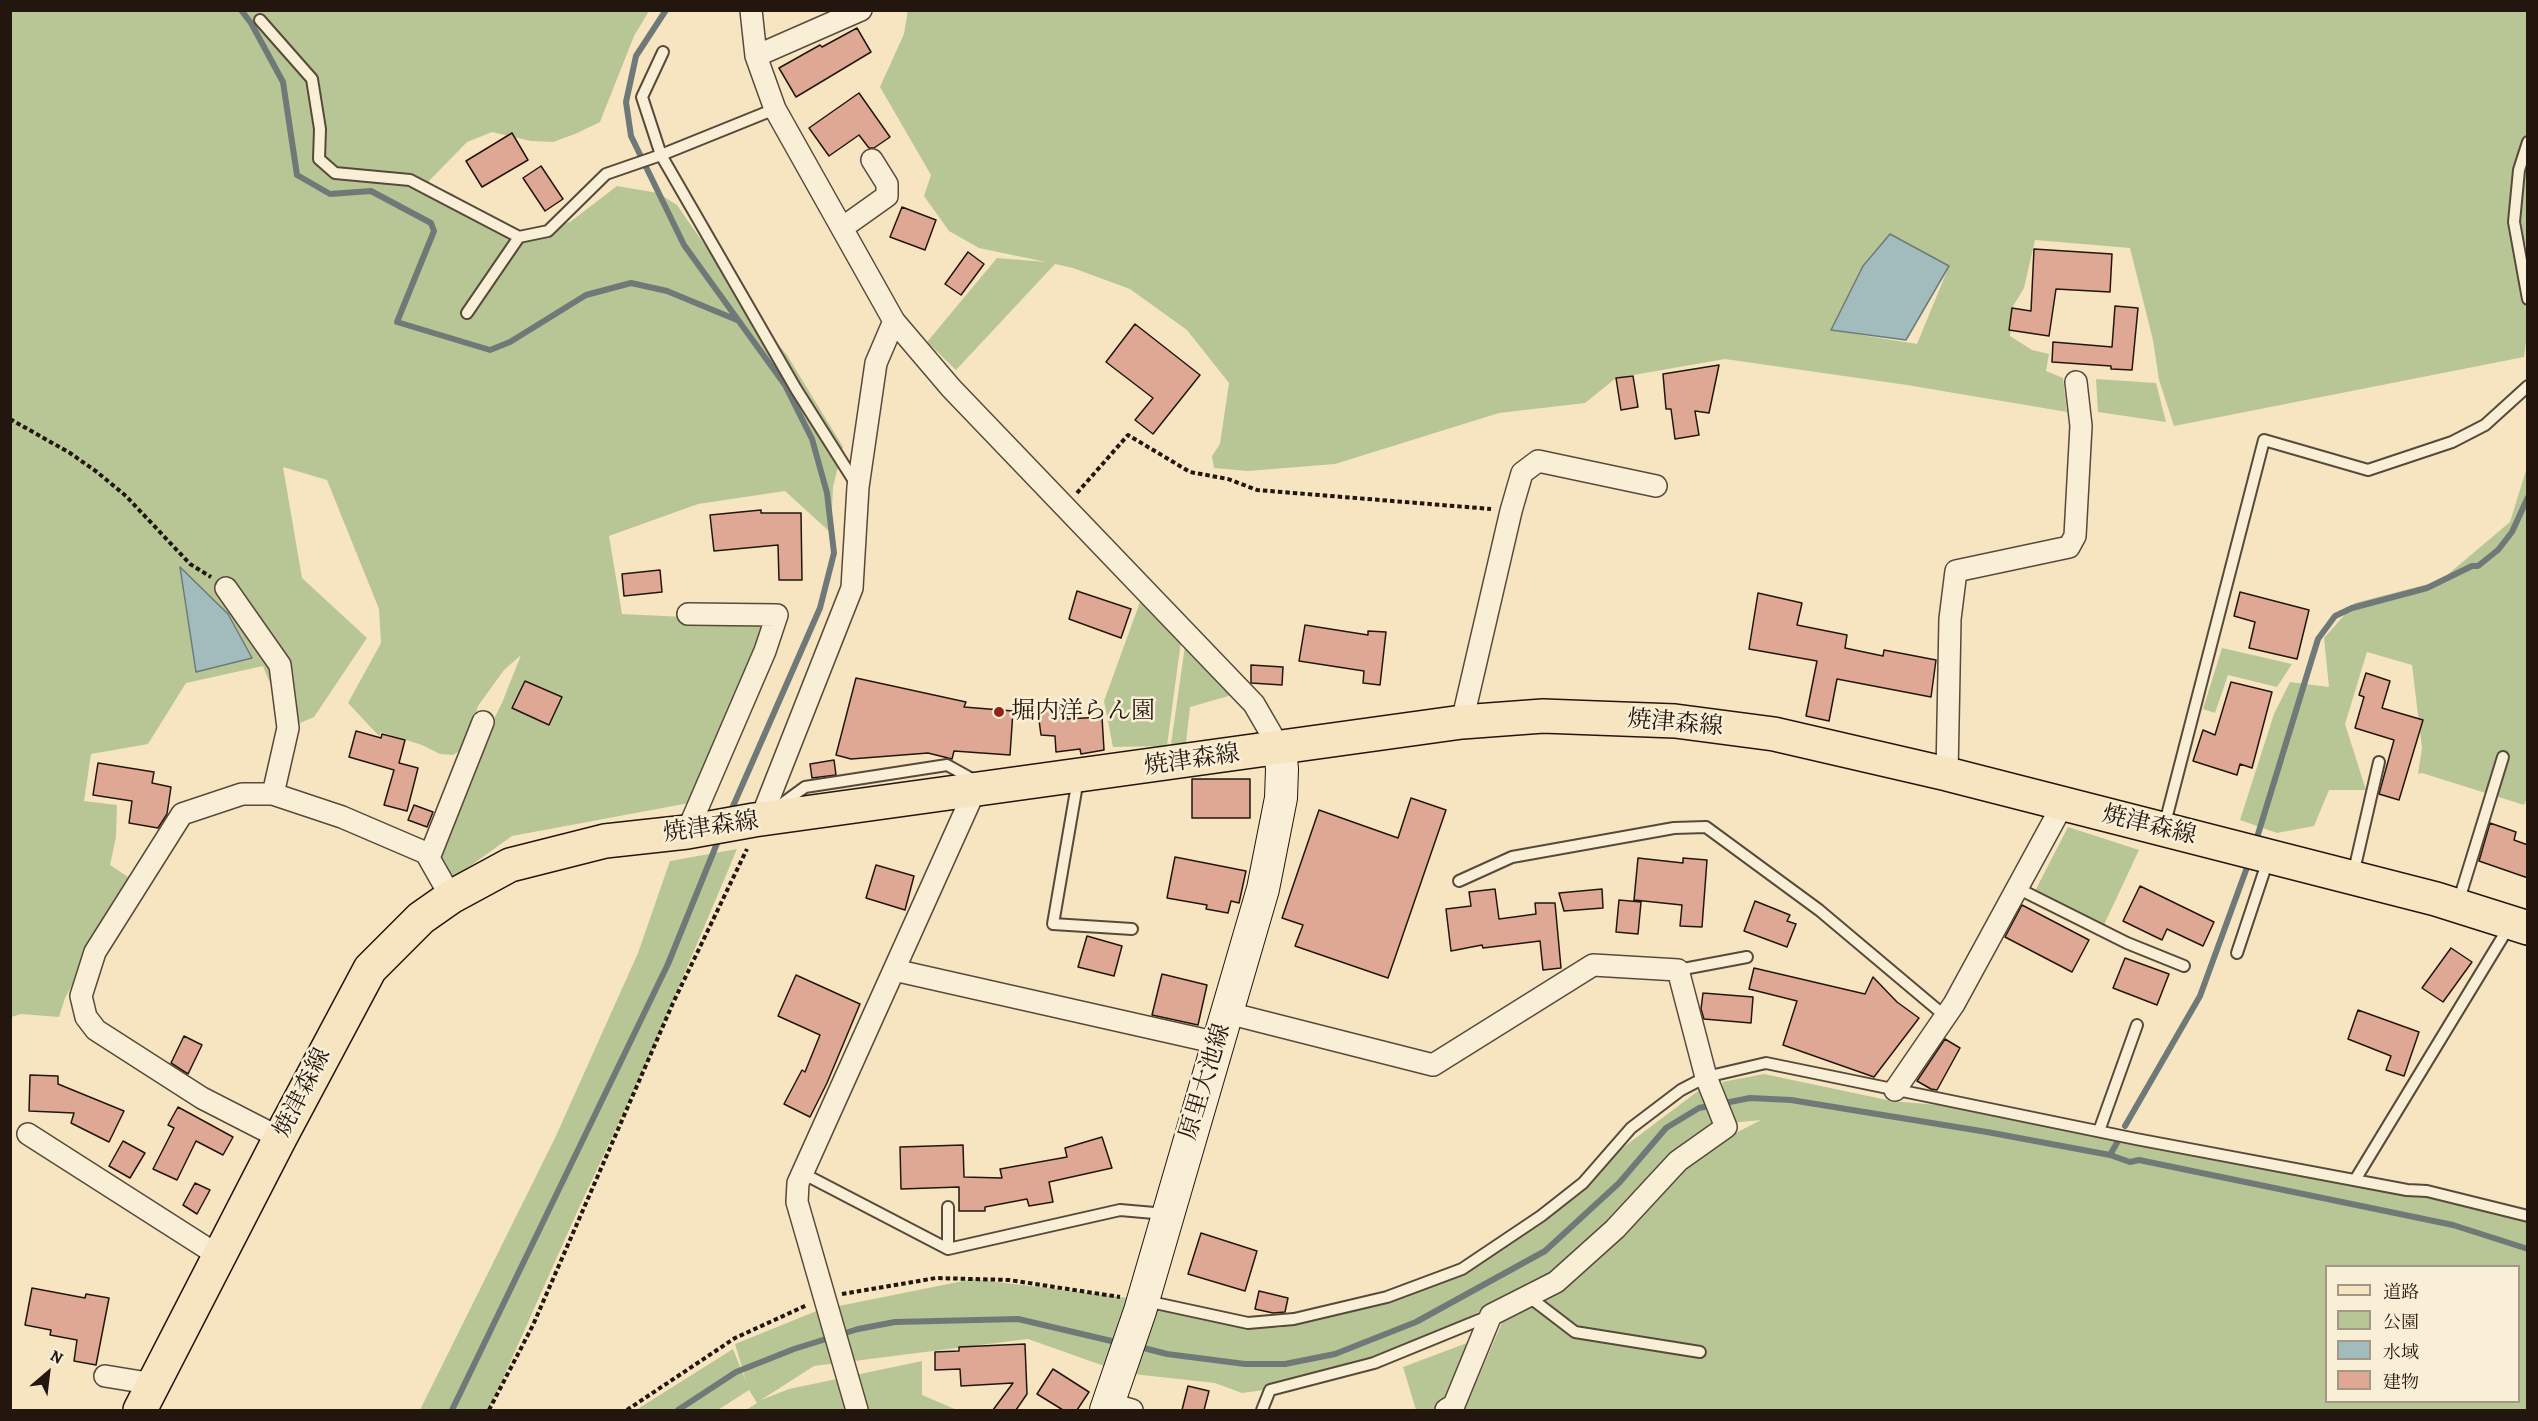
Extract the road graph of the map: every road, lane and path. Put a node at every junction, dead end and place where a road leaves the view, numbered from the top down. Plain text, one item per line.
1 (751, 10) edge
2 (861, 10) edge
3 (260, 20) dead end
4 (663, 52) dead end
5 (756, 56) junction
6 (775, 109) junction
7 (2528, 142) edge
8 (658, 156) junction
9 (872, 160) dead end
10 (842, 228) junction
11 (519, 237) junction
12 (2528, 299) edge
13 (467, 313) dead end
14 (894, 321) junction
15 (2076, 382) dead end
16 (2528, 386) edge
17 (10, 419) edge
18 (1656, 486) dead end
19 (858, 487) junction
20 (1065, 507) junction
21 (1510, 511) junction
22 (226, 588) joint
23 (688, 614) dead end
24 (483, 722) dead end
25 (1462, 722) junction
26 (1280, 749) junction
27 (2503, 757) dead end
28 (2379, 762) dead end
29 (1947, 774) junction
30 (1079, 776) junction
31 (982, 789) junction
32 (273, 794) junction
33 (2063, 804) junction
34 (757, 821) junction
35 (2163, 830) junction
36 (687, 832) junction
37 (2269, 857) junction
38 (429, 858) junction
39 (2352, 878) junction
40 (1459, 881) dead end
41 (2017, 888) junction
42 (451, 897) junction
43 (2457, 906) junction
44 (2520, 925) edge
45 (1132, 929) dead end
46 (2236, 953) dead end
47 (1747, 957) dead end
48 (2184, 966) dead end
49 (894, 970) junction
50 (1678, 970) junction
51 (1227, 1013) junction
52 (1945, 1016) junction
53 (2137, 1025) dead end
54 (1218, 1043) junction
55 (1706, 1077) junction
56 (1895, 1090) junction
57 (2099, 1131) junction
58 (28, 1134) dead end
59 (280, 1138) junction
60 (802, 1173) junction
61 (2355, 1180) junction
62 (948, 1207) dead end
63 (1167, 1215) junction
64 (2528, 1216) edge
65 (948, 1249) junction
66 (219, 1256) junction
67 (1528, 1296) junction
68 (825, 1297) junction
69 (1142, 1306) junction
70 (1491, 1315) junction
71 (1700, 1352) dead end
72 (105, 1376) dead end
73 (147, 1397) edge
74 (1116, 1408) edge
75 (489, 1410) edge
76 (627, 1410) edge
77 (857, 1410) edge
78 (1262, 1410) edge
79 (1446, 1410) edge

1 - 5 street
2 - 5 street
3 - 11 lane
4 - 8 lane
5 - 6 street
6 - 8 lane
6 - 10 street
7 - 12 lane
8 - 11 lane
8 - 19 lane
9 - 10 street
10 - 14 street
11 - 13 lane
14 - 19 street
14 - 20 street
15 - 29 street
16 - 35 lane
17 - 22 path
18 - 21 street
19 - 34 street
20 - 21 path
20 - 26 street
21 - 25 street
22 - 32 street
23 - 36 street
24 - 38 street
25 - 26 main road, 焼津森線
25 - 29 main road, 焼津森線
26 - 30 main road, 焼津森線
26 - 51 main road, 原里大池線
27 - 43 lane
28 - 39 lane
29 - 33 main road, 焼津森線
30 - 31 main road, 焼津森線
30 - 45 lane
31 - 34 main road, 焼津森線
31 - 49 street
32 - 38 street
32 - 59 street
33 - 35 main road, 焼津森線
33 - 41 street
34 - 36 main road, 焼津森線
34 - 75 path
35 - 37 main road, 焼津森線
36 - 42 main road, 焼津森線
37 - 39 main road, 焼津森線
37 - 46 lane
38 - 42 street
39 - 43 main road, 焼津森線
40 - 52 lane
41 - 48 lane
41 - 52 street
42 - 59 main road, 焼津森線
43 - 44 main road, 焼津森線
44 - 61 lane
47 - 50 lane
49 - 54 street
49 - 60 street
50 - 51 street
50 - 55 street
51 - 54 main road, 原里大池線
52 - 56 street
53 - 57 lane
54 - 63 main road, 原里大池線
55 - 56 lane
55 - 67 street
55 - 69 lane
56 - 57 lane
57 - 61 lane
58 - 66 street
59 - 66 main road, 焼津森線
60 - 65 lane
60 - 68 street
61 - 64 lane
62 - 65 lane
63 - 65 lane
63 - 69 main road, 原里大池線
66 - 73 main road, 焼津森線
67 - 70 street
67 - 71 lane
68 - 69 path
68 - 76 path
68 - 77 street
69 - 74 main road, 原里大池線
70 - 78 lane
70 - 79 street
72 - 73 street

